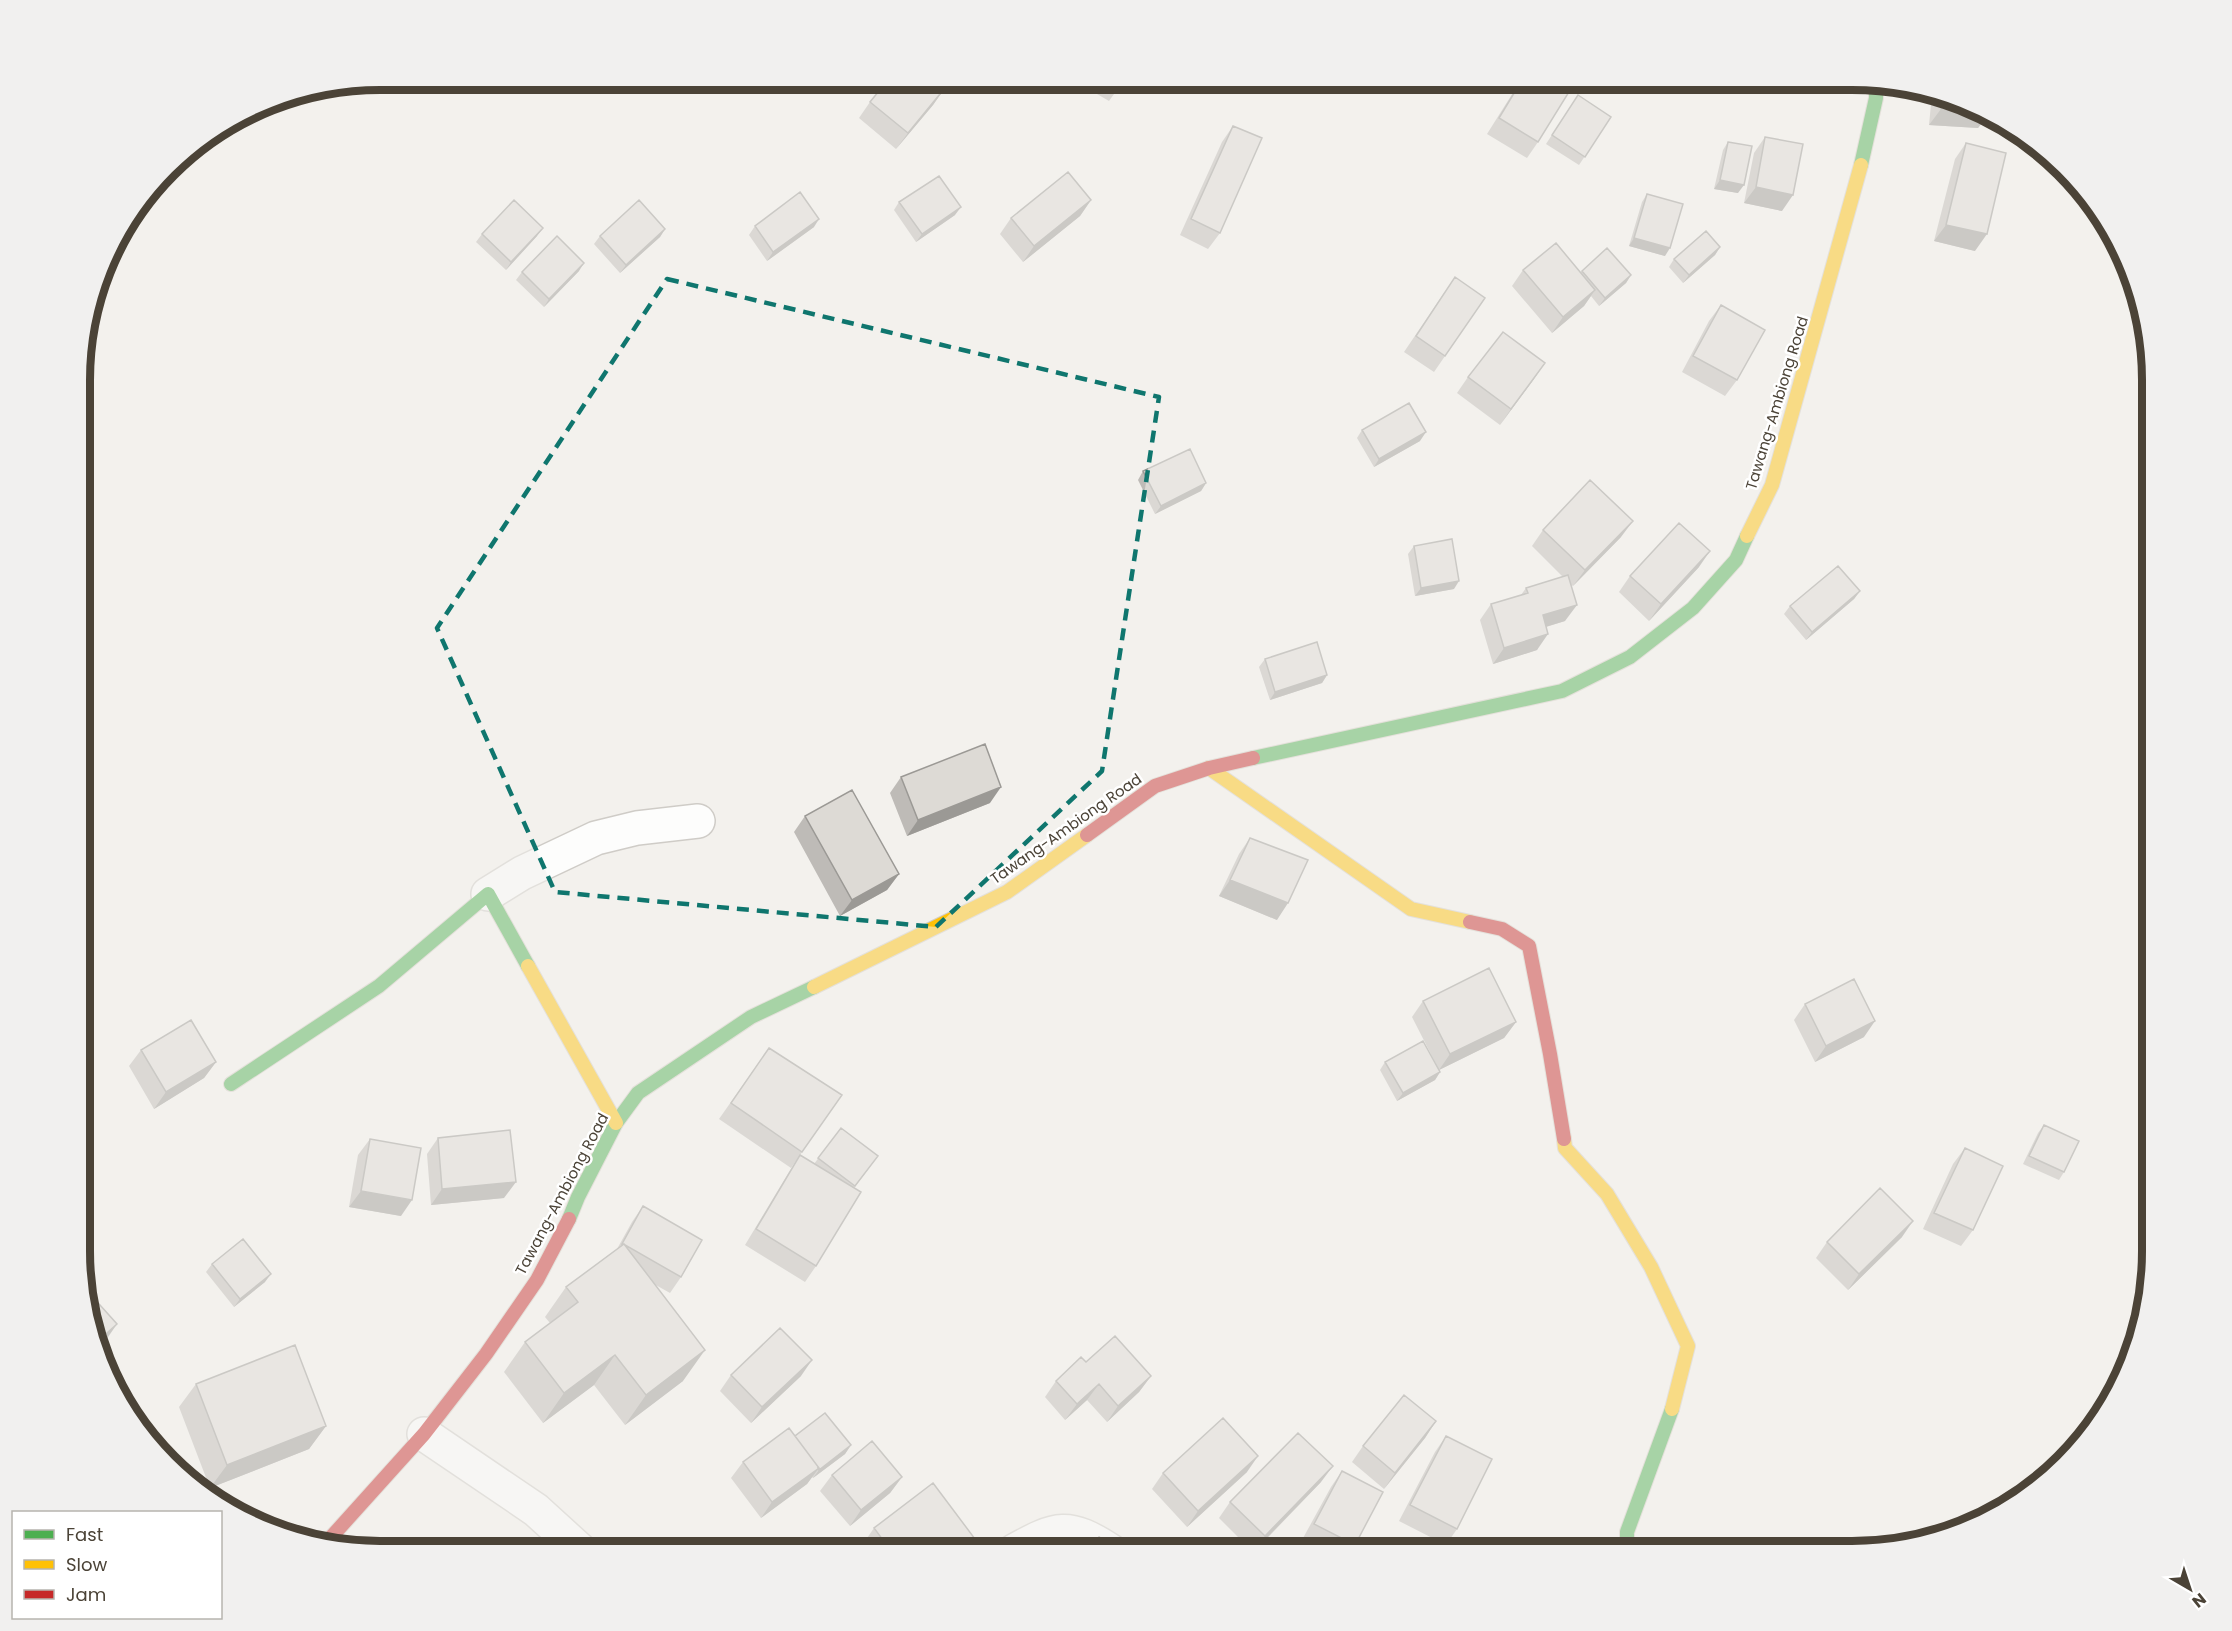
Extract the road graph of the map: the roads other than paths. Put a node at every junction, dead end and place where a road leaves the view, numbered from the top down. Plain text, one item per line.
1 (1876, 91) edge
2 (1209, 768) junction
3 (698, 821) dead end
4 (489, 894) junction
5 (231, 1084) dead end
6 (616, 1123) junction
7 (424, 1434) junction
8 (337, 1538) edge
9 (570, 1541) edge
10 (1034, 1541) edge
11 (1095, 1541) edge
12 (1626, 1541) edge

1 - 2 main road, Tawang-Ambiong Road
2 - 6 main road, Tawang-Ambiong Road
2 - 12 main road
3 - 4 street
4 - 5 main road
4 - 6 main road
6 - 7 main road, Tawang-Ambiong Road
7 - 8 main road, Tawang-Ambiong Road
7 - 9 street
10 - 11 street

